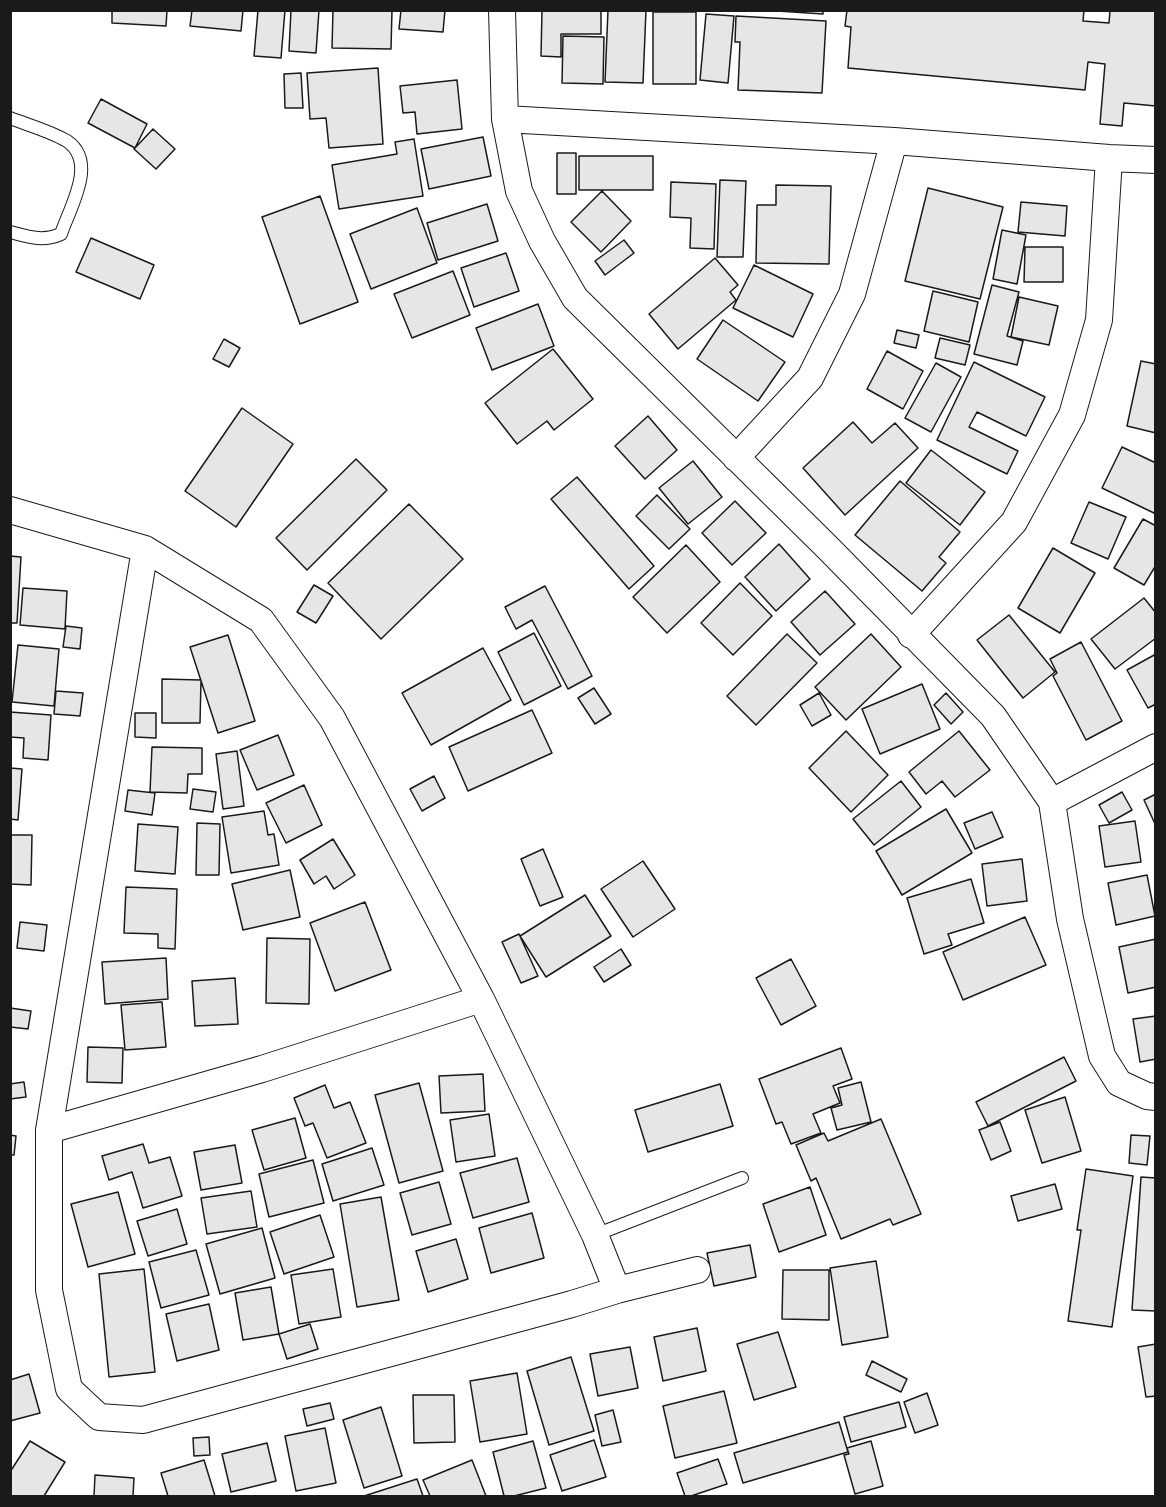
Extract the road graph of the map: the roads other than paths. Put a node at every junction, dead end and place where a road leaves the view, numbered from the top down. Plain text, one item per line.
1 (502, 10) edge
2 (10, 118) edge
3 (505, 119) junction
4 (894, 141) junction
5 (1109, 158) junction
6 (1155, 160) edge
7 (10, 232) edge
8 (736, 458) junction
9 (10, 510) edge
10 (145, 549) junction
11 (911, 635) junction
12 (1155, 747) edge
13 (1052, 802) junction
14 (481, 999) junction
15 (1155, 1097) edge
16 (49, 1130) junction
17 (742, 1178) dead end
18 (595, 1235) junction
19 (697, 1270) dead end
20 (617, 1290) junction

1 - 3 street
2 - 7 lane
3 - 4 street
3 - 8 street
4 - 5 street
4 - 8 street
5 - 6 street
5 - 11 street
8 - 11 street
9 - 10 street
10 - 14 street
10 - 16 street
11 - 13 street
12 - 13 street
13 - 15 street
14 - 16 street
14 - 18 street
16 - 20 street
17 - 18 lane
18 - 20 street
19 - 20 street

